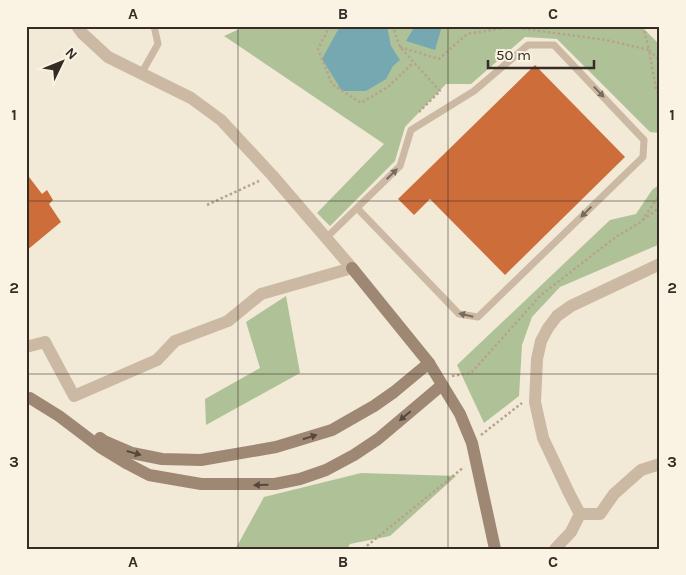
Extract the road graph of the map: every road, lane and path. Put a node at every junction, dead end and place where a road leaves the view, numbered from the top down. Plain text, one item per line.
1 (77, 26) edge
2 (154, 26) edge
3 (330, 26) edge
4 (391, 26) edge
5 (643, 26) edge
6 (660, 61) edge
7 (413, 63) junction
8 (141, 74) junction
9 (419, 112) dead end
10 (272, 175) junction
11 (660, 194) edge
12 (207, 206) dead end
13 (660, 207) edge
14 (357, 208) junction
15 (641, 222) junction
16 (326, 238) junction
17 (660, 264) edge
18 (352, 268) junction
19 (26, 347) edge
20 (429, 363) junction
21 (446, 380) junction
22 (28, 398) edge
23 (535, 402) junction
24 (472, 443) junction
25 (475, 458) junction
26 (660, 464) edge
27 (580, 514) junction
28 (363, 549) edge
29 (495, 549) edge
30 (555, 549) edge

1 - 8 street
2 - 8 lane
3 - 7 path
4 - 7 path
5 - 6 path
7 - 9 path
8 - 10 street
10 - 12 path
10 - 16 street
11 - 15 path
13 - 15 path
14 -> 14 lane
14 - 16 lane
15 - 21 path
16 - 18 street
17 - 23 street
18 - 19 street
18 - 20 street
20 - 21 street
22 -> 20 street
21 -> 22 street
21 - 24 street
23 - 24 path
23 - 27 street
24 - 25 street
25 - 28 path
25 - 29 street
26 - 27 street
27 - 30 street

